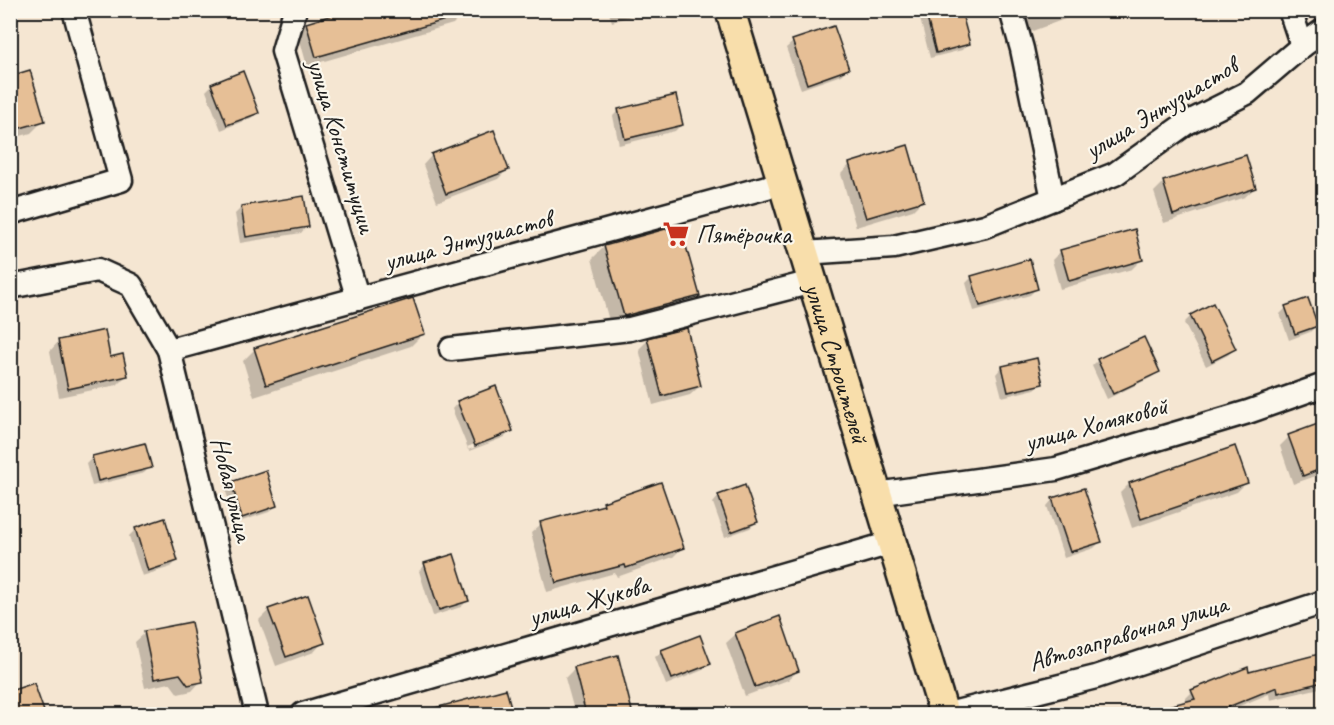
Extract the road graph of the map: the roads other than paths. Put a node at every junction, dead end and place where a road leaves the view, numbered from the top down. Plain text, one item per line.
1 (74, 10) edge
2 (295, 10) edge
3 (730, 10) edge
4 (1011, 10) edge
5 (1290, 10) edge
6 (1323, 30) edge
7 (1302, 46) junction
8 (782, 183) junction
9 (1053, 199) junction
10 (10, 213) edge
11 (804, 253) junction
12 (812, 282) junction
13 (10, 287) edge
14 (358, 299) junction
15 (451, 349) dead end
16 (169, 350) junction
17 (1323, 385) edge
18 (876, 494) junction
19 (891, 543) junction
20 (1323, 602) edge
21 (257, 714) edge
22 (303, 714) edge
23 (946, 714) edge

1 - 10 street
2 - 14 street, улица Конституции
3 - 8 main road, улица Строителей
4 - 9 street
5 - 7 street
6 - 7 street, улица Энтузиастов
7 - 9 street, улица Энтузиастов
8 - 11 main road, улица Строителей
8 - 14 street, улица Энтузиастов
9 - 11 street, улица Энтузиастов
11 - 12 main road, улица Строителей
12 - 15 street
12 - 18 main road, улица Строителей
13 - 16 street, Новая улица
14 - 16 street, улица Энтузиастов
16 - 21 street, Новая улица
17 - 18 street, улица Хомяковой
18 - 19 main road, улица Строителей
19 - 22 street, улица Жукова
19 - 23 main road, улица Строителей
20 - 23 street, Автозаправочная улица

